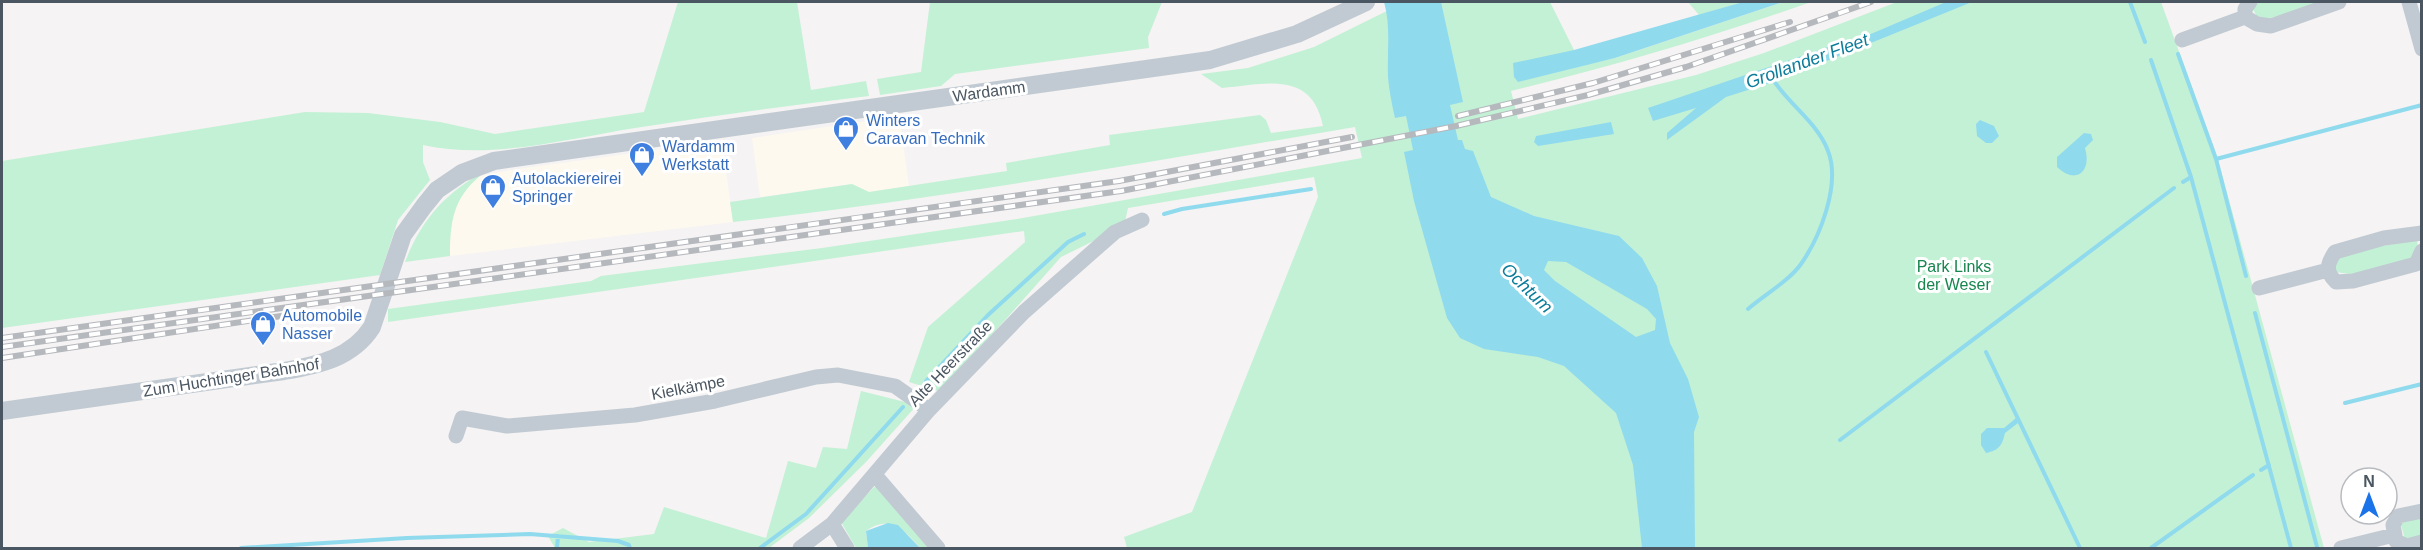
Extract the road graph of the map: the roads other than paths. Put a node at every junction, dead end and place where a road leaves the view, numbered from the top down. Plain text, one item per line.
1 (1366, 2) edge
2 (2250, 2) edge
3 (2339, 2) edge
4 (2409, 2) edge
5 (2245, 17) junction
6 (2181, 40) dead end
7 (2421, 49) edge
8 (462, 172) joint
9 (1142, 220) dead end
10 (2421, 233) edge
11 (2421, 250) edge
12 (2328, 270) junction
13 (2259, 288) dead end
14 (929, 410) junction
15 (2, 411) edge
16 (456, 436) dead end
17 (875, 475) junction
18 (2421, 511) edge
19 (832, 524) junction
20 (2394, 535) junction
21 (2421, 542) edge
22 (800, 549) edge
23 (847, 549) edge
24 (938, 549) edge
25 (2341, 549) edge

1 - 8 street, Wardamm
2 - 5 street
3 - 5 street
4 - 7 street
5 - 6 street
8 - 15 street, Zum Huchtinger Bahnhof
9 - 14 street, Alte Heerstraße
10 - 12 street
11 - 12 street
12 - 13 street
14 - 16 street, Kielkämpe
14 - 17 street, Alte Heerstraße
17 - 19 street, Alte Heerstraße
17 - 24 street
18 - 20 street
19 - 22 street, Alte Heerstraße
19 - 23 street
20 - 21 street
20 - 25 street

